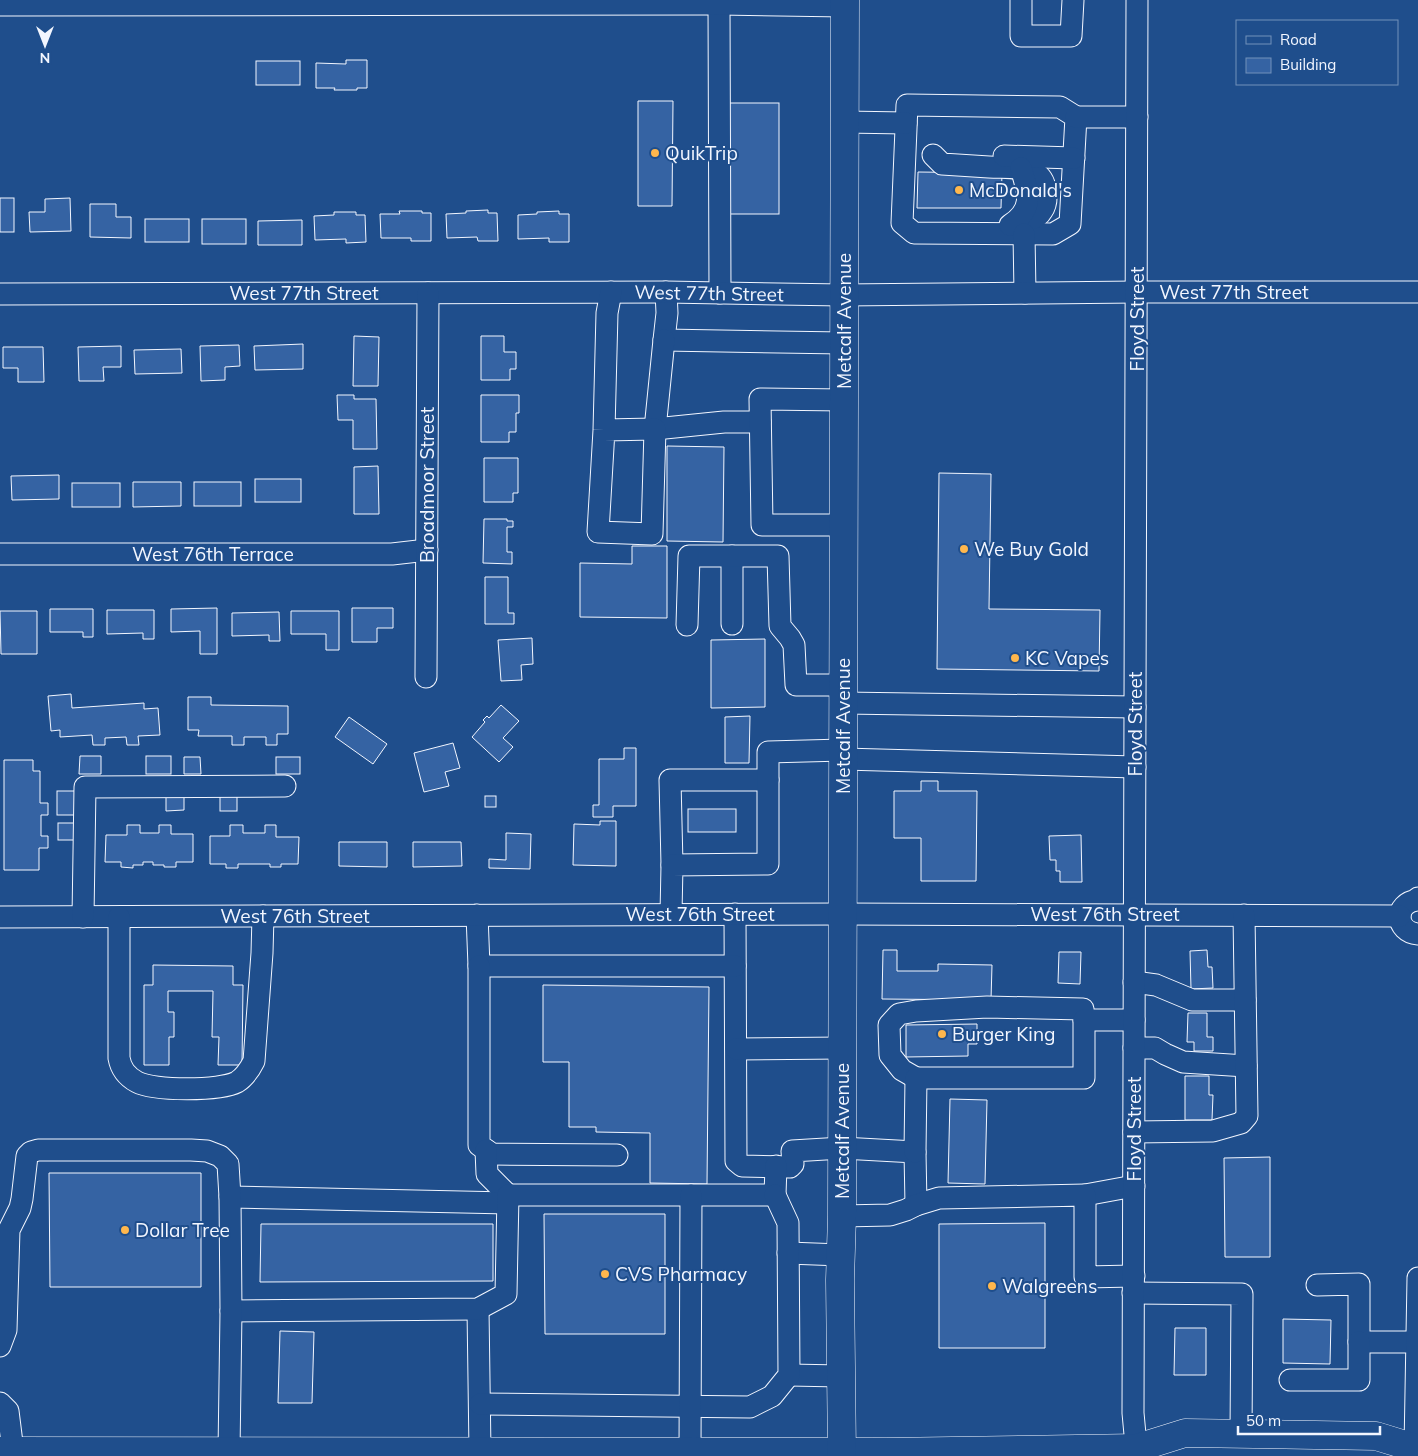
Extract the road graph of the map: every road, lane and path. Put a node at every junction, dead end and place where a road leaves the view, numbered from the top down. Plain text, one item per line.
1 (1021, 0) edge
2 (1073, 0) edge
3 (1137, 0) edge
4 (620, 2) edge
5 (654, 2) edge
6 (845, 3) edge
7 (719, 4) junction
8 (0, 5) edge
9 (1137, 117) junction
10 (1076, 118) junction
11 (844, 122) junction
12 (906, 123) junction
13 (905, 155) junction
14 (933, 155) junction
15 (1074, 158) junction
16 (1021, 227) junction
17 (611, 292) junction
18 (666, 292) junction
19 (1137, 292) junction
20 (1418, 292) edge
21 (428, 293) junction
22 (720, 293) junction
23 (1025, 293) junction
24 (0, 294) edge
25 (843, 295) junction
26 (664, 340) junction
27 (843, 344) junction
28 (844, 400) junction
29 (760, 422) junction
30 (654, 429) junction
31 (604, 430) junction
32 (762, 525) junction
33 (843, 525) junction
34 (426, 550) junction
35 (0, 554) edge
36 (732, 556) junction
37 (761, 556) junction
38 (732, 624) dead end
39 (687, 625) dead end
40 (426, 677) dead end
41 (843, 694) junction
42 (1135, 707) junction
43 (843, 754) junction
44 (1135, 767) junction
45 (768, 780) junction
46 (284, 786) dead end
47 (672, 865) junction
48 (1418, 899) edge
49 (671, 914) junction
50 (734, 914) junction
51 (843, 914) junction
52 (1134, 914) junction
53 (477, 915) junction
54 (1244, 915) junction
55 (263, 916) junction
56 (1400, 916) junction
57 (0, 917) edge
58 (83, 917) junction
59 (119, 917) junction
60 (1418, 935) edge
61 (479, 966) junction
62 (735, 966) junction
63 (1134, 982) junction
64 (1245, 1000) junction
65 (1084, 1020) junction
66 (1134, 1020) junction
67 (842, 1048) junction
68 (1134, 1048) junction
69 (736, 1049) junction
70 (1246, 1066) junction
71 (916, 1078) junction
72 (1134, 1132) junction
73 (842, 1148) junction
74 (486, 1150) junction
75 (915, 1152) junction
76 (617, 1155) dead end
77 (776, 1166) junction
78 (1134, 1186) junction
79 (691, 1195) junction
80 (775, 1195) junction
81 (1085, 1195) junction
82 (230, 1197) junction
83 (508, 1199) junction
84 (916, 1205) junction
85 (842, 1216) junction
86 (788, 1253) junction
87 (841, 1255) junction
88 (1418, 1278) edge
89 (1134, 1285) junction
90 (1317, 1285) dead end
91 (478, 1309) junction
92 (231, 1311) junction
93 (1359, 1342) junction
94 (1417, 1342) junction
95 (0, 1346) edge
96 (789, 1375) junction
97 (841, 1376) junction
98 (1290, 1380) dead end
99 (0, 1403) edge
100 (480, 1404) junction
101 (690, 1406) junction
102 (1241, 1434) junction
103 (1416, 1448) edge
104 (7, 1451) edge
105 (229, 1452) junction
106 (480, 1452) junction
107 (690, 1452) junction
108 (1137, 1452) edge
109 (44, 1454) edge
110 (125, 1454) edge
111 (371, 1454) edge
112 (523, 1454) edge
113 (558, 1454) edge
114 (627, 1454) edge
115 (968, 1454) edge
116 (843, 1455) edge
117 (1164, 1456) edge
118 (1382, 1456) edge

1 - 2 street
3 - 9 street, Floyd Street
4 - 5 street
4 - 8 street
5 - 7 street
6 - 7 street
6 - 11 main road, Metcalf Avenue
7 - 22 street
9 - 10 street
9 - 19 street, Floyd Street
10 - 12 street
10 - 15 street
11 - 12 street
11 - 25 main road, Metcalf Avenue
12 - 13 street
13 - 14 street
13 - 16 street
14 - 15 street
14 - 16 street
15 - 16 street
16 - 23 street
17 - 18 street, West 77th Street
17 - 21 street, West 77th Street
17 - 31 street
18 - 22 street, West 77th Street
18 - 26 street
19 - 20 street, West 77th Street
19 - 23 street, West 77th Street
19 - 42 street, Floyd Street
21 - 24 street, West 77th Street
21 - 34 street, Broadmoor Street
22 - 25 street, West 77th Street
23 - 25 street, West 77th Street
25 - 27 main road, Metcalf Avenue
26 - 27 street
26 - 30 street
27 - 28 main road, Metcalf Avenue
28 - 29 street
28 - 33 main road, Metcalf Avenue
29 - 30 street
29 - 32 street
30 - 31 street
30 - 31 street
32 - 33 street
32 - 37 street
33 - 41 main road, Metcalf Avenue
34 - 35 street, West 76th Terrace
34 - 40 street, Broadmoor Street
36 - 37 street
36 - 38 street
36 - 39 street
37 - 41 street
41 - 42 street
41 - 43 main road, Metcalf Avenue
42 - 44 street, Floyd Street
43 - 44 street
43 - 45 street
43 - 51 main road, Metcalf Avenue
44 - 52 street, Floyd Street
45 - 47 street
45 - 47 street
46 - 58 street
47 - 49 street
48 - 56 street
49 - 50 street, West 76th Street
49 - 53 street, West 76th Street
50 - 51 street, West 76th Street
50 - 62 street
51 - 52 street, West 76th Street
51 - 67 main road, Metcalf Avenue
52 - 54 street, West 76th Street
52 - 63 street, Floyd Street
53 - 55 street, West 76th Street
53 - 61 street
54 - 56 street, West 76th Street
54 - 64 street
55 - 59 street, West 76th Street
55 - 59 street
56 - 60 street
57 - 58 street, West 76th Street
58 - 59 street, West 76th Street
61 - 62 street
61 - 74 street
62 - 69 street
63 - 64 street
63 - 66 street, Floyd Street
64 - 70 street
65 - 66 street
65 - 71 street
65 - 71 street
66 - 68 street, Floyd Street
67 - 69 street
67 - 73 main road, Metcalf Avenue
68 - 70 street
68 - 72 street, Floyd Street
69 - 77 street
70 - 72 street
71 - 75 street
72 - 78 street, Floyd Street
73 - 75 street
73 - 77 street
73 - 85 main road, Metcalf Avenue
74 - 76 street
74 - 83 street
75 - 84 street
77 - 80 street
78 - 81 street
78 - 89 street, Floyd Street
79 - 80 street
79 - 83 street
79 - 101 street
80 - 86 street
81 - 84 street
81 - 89 street
82 - 83 street
82 - 92 street
82 - 95 street
83 - 91 street
84 - 85 street
85 - 87 main road, Metcalf Avenue
86 - 87 street
86 - 96 street
87 - 97 main road, Metcalf Avenue
88 - 94 street
89 - 102 street
89 - 108 street, Floyd Street
90 - 93 street
91 - 92 street
91 - 100 street
92 - 105 street
93 - 94 street
93 - 98 street
94 - 103 street
96 - 97 street
96 - 101 street
97 - 116 main road, Metcalf Avenue
99 - 104 street
100 - 101 street
100 - 106 street
101 - 107 street
102 - 103 main road
102 - 108 main road
103 - 118 main road
104 - 109 main road
105 - 110 main road
105 - 111 main road
106 - 111 main road
106 - 112 main road
107 - 114 main road
107 - 116 main road
108 - 115 main road
108 - 117 main road
109 - 110 main road
112 - 113 main road
113 - 114 main road
115 - 116 main road

